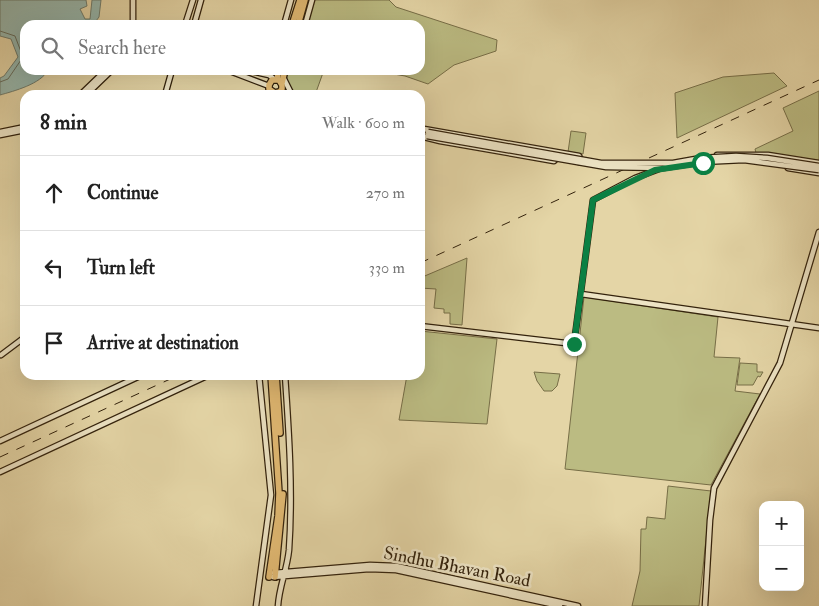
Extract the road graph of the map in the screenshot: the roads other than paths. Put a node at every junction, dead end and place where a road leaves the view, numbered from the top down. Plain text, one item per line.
1 (133, 0) edge
2 (193, 0) edge
3 (201, 0) edge
4 (292, 0) edge
5 (300, 0) edge
6 (306, 0) edge
7 (312, 0) edge
8 (133, 20) edge
9 (187, 20) edge
10 (195, 20) edge
11 (286, 20) edge
12 (294, 20) edge
13 (300, 20) edge
14 (306, 20) edge
15 (101, 75) edge
16 (107, 75) edge
17 (171, 75) edge
18 (238, 75) edge
19 (257, 75) edge
20 (280, 87) edge
21 (85, 90) edge
22 (91, 90) edge
23 (166, 90) edge
24 (270, 90) edge
25 (425, 129) edge
26 (20, 130) edge
27 (0, 133) edge
28 (427, 134) joint
29 (425, 138) edge
30 (555, 152) junction
31 (555, 160) junction
32 (819, 165) edge
33 (663, 168) junction
34 (819, 172) edge
35 (819, 232) edge
36 (581, 294) junction
37 (790, 325) junction
38 (425, 327) edge
39 (819, 328) edge
40 (20, 341) edge
41 (1, 355) dead end
42 (131, 380) edge
43 (199, 380) edge
44 (260, 380) edge
45 (271, 380) edge
46 (276, 380) edge
47 (285, 380) edge
48 (0, 441) edge
49 (0, 472) edge
50 (280, 516) junction
51 (272, 575) joint
52 (285, 575) junction
53 (256, 606) edge
54 (278, 606) edge
55 (560, 606) edge
56 (578, 606) edge
57 (705, 606) edge

1 - 8 street
2 - 9 street
3 - 10 street
4 - 11 street
5 - 12 highway
6 - 13 highway
7 - 14 street
15 - 21 street
16 - 22 street
17 - 23 street
18 - 24 street
19 - 20 street
20 - 24 highway
25 - 30 street
26 - 27 street
28 - 32 street, bridge
28 - 34 street, bridge
29 - 31 street
30 - 31 street
30 - 31 street
32 - 33 street
33 - 34 street
33 - 36 street
35 - 37 street
36 - 37 street
36 - 38 street
37 - 39 street
37 - 57 street
40 - 41 street
42 - 48 street
43 - 49 street
44 - 53 street
45 - 50 highway
46 - 50 highway
47 - 52 street
50 - 51 highway
51 - 52 street, Sindhu Bhavan Road
52 - 54 street
52 - 55 street, Sindhu Bhavan Road
52 - 56 street, Sindhu Bhavan Road

